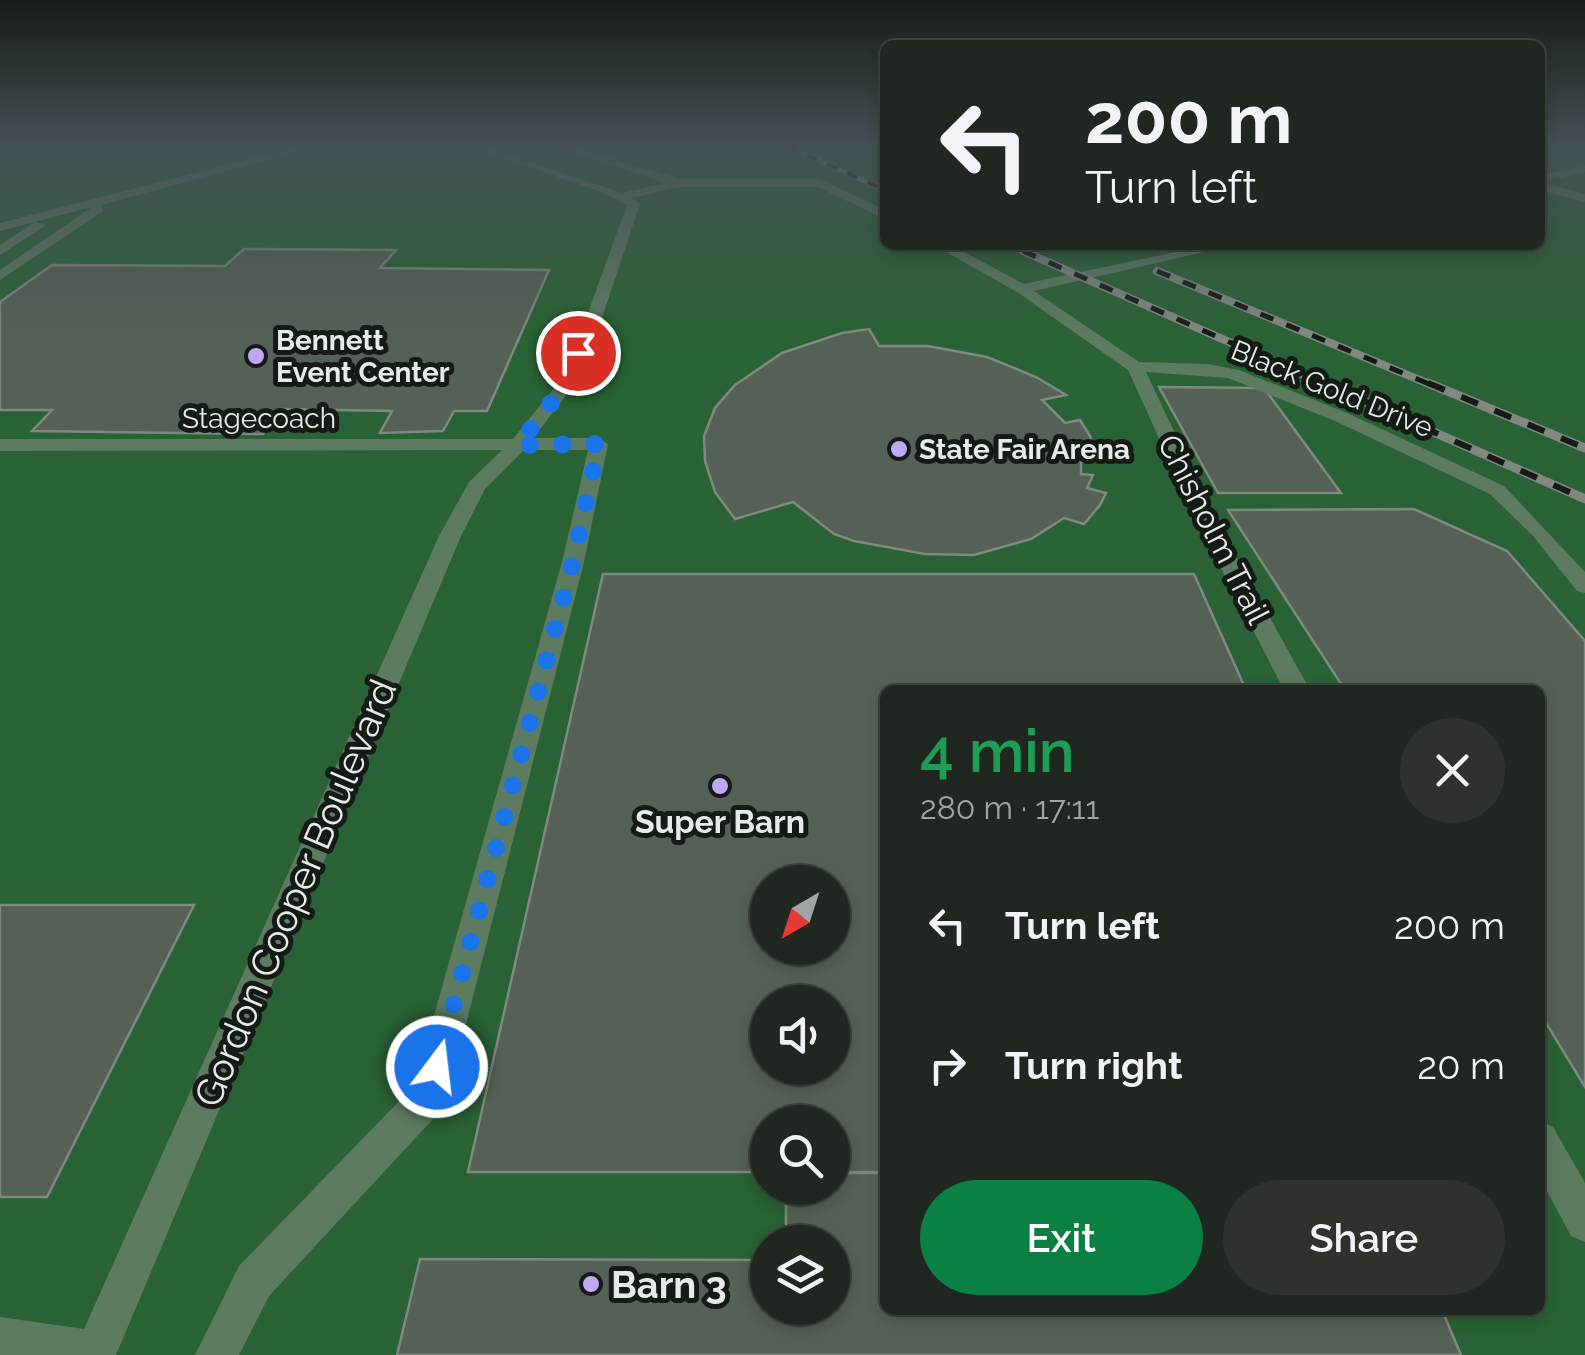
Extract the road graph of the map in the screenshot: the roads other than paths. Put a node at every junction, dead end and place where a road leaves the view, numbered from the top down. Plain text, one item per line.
1 (70, 209) edge
2 (97, 209) edge
3 (632, 209) edge
4 (56, 213) junction
5 (0, 228) edge
6 (950, 250) edge
7 (1206, 250) edge
8 (0, 251) edge
9 (0, 276) edge
10 (1030, 290) junction
11 (1134, 367) junction
12 (0, 445) edge
13 (518, 445) junction
14 (1585, 586) edge
15 (1293, 685) edge
16 (1545, 1149) edge
17 (1585, 1222) edge
18 (0, 1338) edge
19 (95, 1353) edge
20 (216, 1355) edge

1 - 4 street
2 - 9 street
3 - 13 street, Gordon Cooper Boulevard
4 - 5 street
4 - 8 street
6 - 10 street
7 - 10 street
10 - 11 street
11 - 14 street, Black Gold Drive
11 - 15 street, Chisholm Trail
12 - 13 street, Stagecoach
13 - 19 street, Gordon Cooper Boulevard
13 - 20 street
16 - 17 street
18 - 19 street

